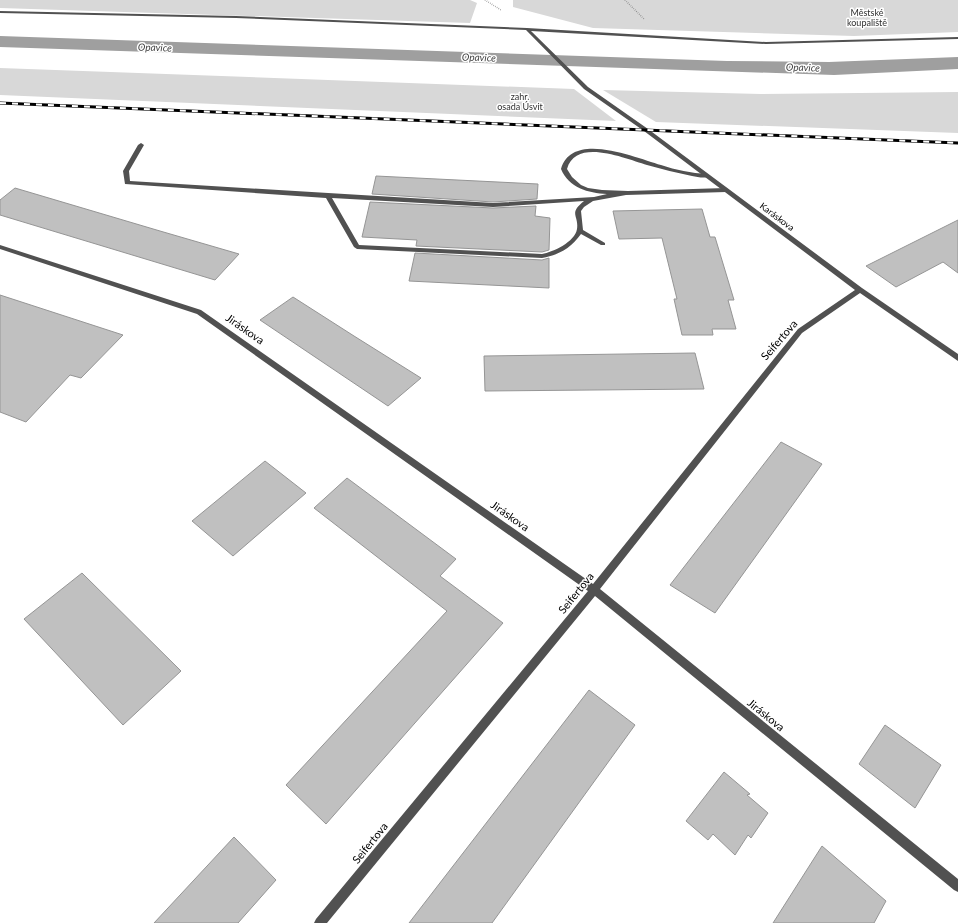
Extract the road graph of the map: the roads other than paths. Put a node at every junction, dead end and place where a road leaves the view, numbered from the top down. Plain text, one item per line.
1 (0, 12) edge
2 (527, 29) junction
3 (958, 38) edge
4 (142, 145) dead end
5 (707, 176) junction
6 (726, 190) junction
7 (626, 193) junction
8 (328, 196) junction
9 (594, 200) junction
10 (580, 231) junction
11 (603, 244) dead end
12 (0, 247) edge
13 (860, 290) junction
14 (958, 358) edge
15 (594, 590) junction
16 (958, 886) edge
17 (320, 923) edge

1 - 2 street
2 - 3 street
2 - 5 street, Karáskova
4 - 8 street
5 - 6 street, Karáskova
5 - 7 street
6 - 7 street
6 - 13 street, Karáskova
7 - 9 street
8 - 9 street
8 - 10 street
9 - 10 street
10 - 11 street
12 - 15 street, Jiráskova
13 - 14 street, Karáskova
13 - 15 street, Seifertova
15 - 16 street, Jiráskova
15 - 17 street, Seifertova

